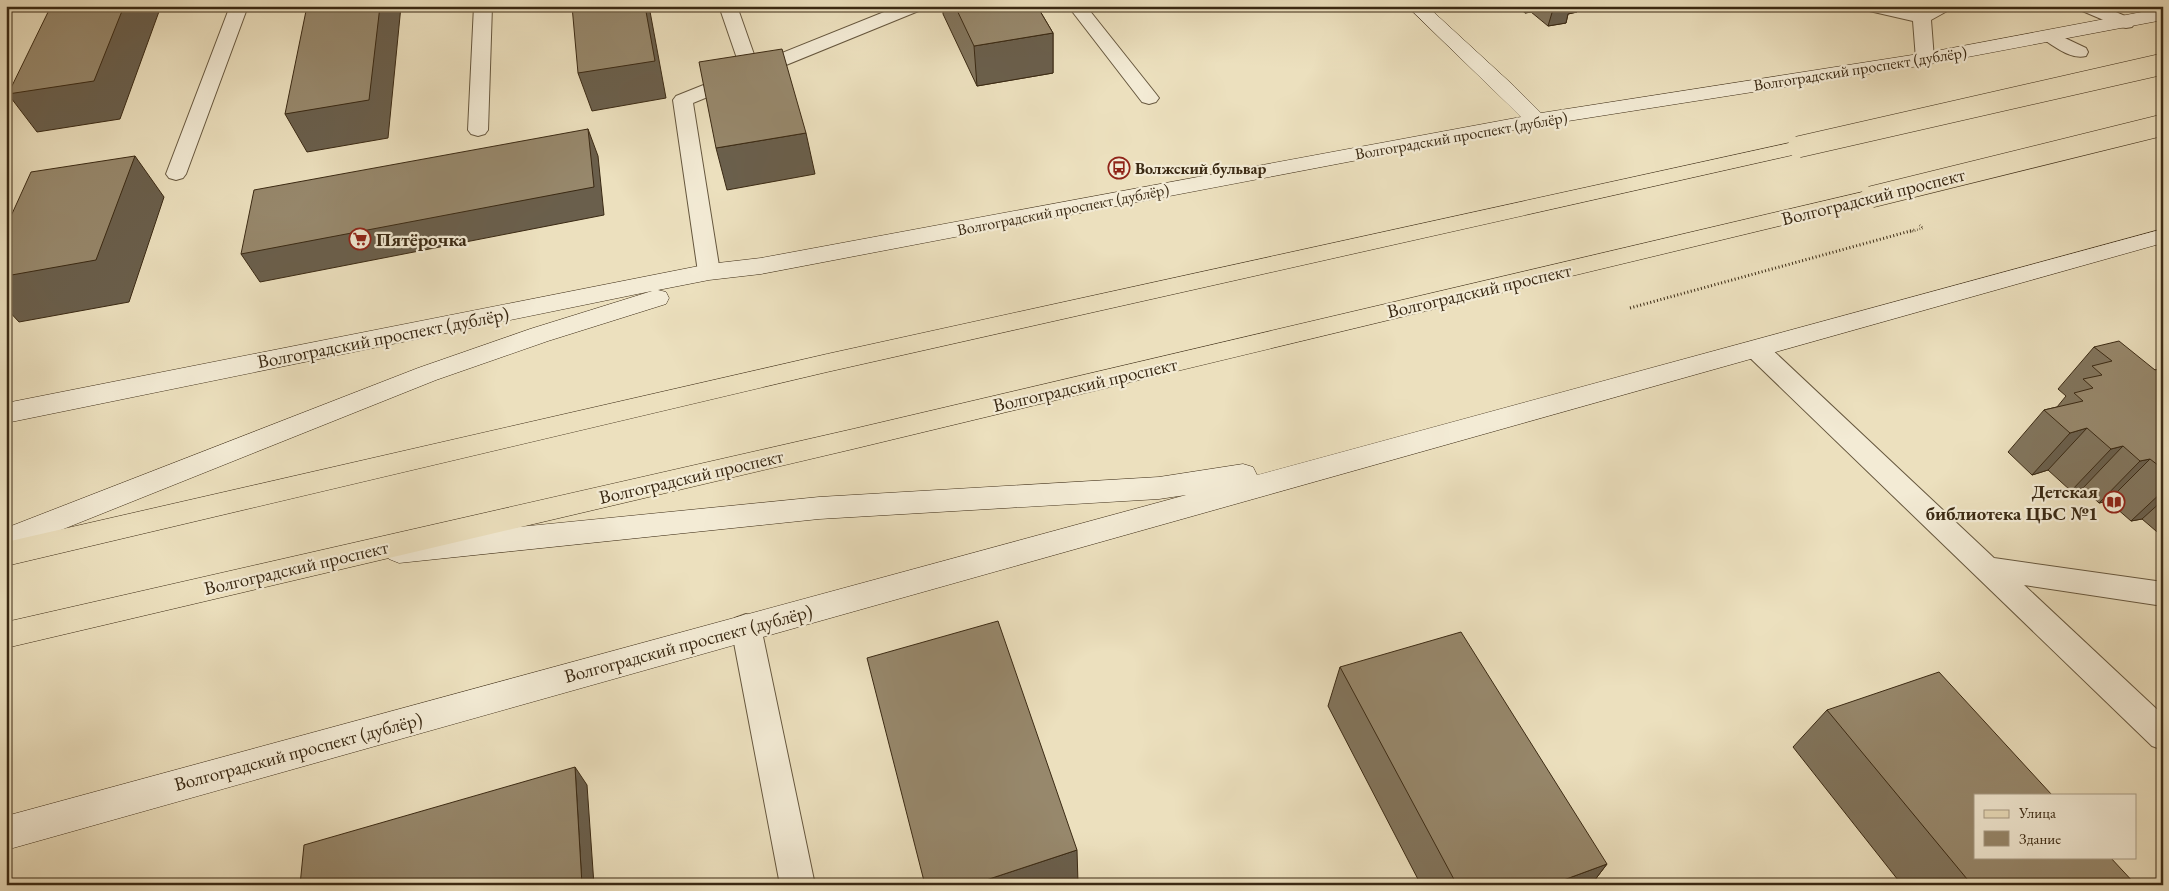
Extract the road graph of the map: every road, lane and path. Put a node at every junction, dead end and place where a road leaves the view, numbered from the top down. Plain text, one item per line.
1 (239, 6) edge
2 (483, 6) edge
3 (728, 6) edge
4 (915, 6) edge
5 (1076, 6) edge
6 (1416, 6) edge
7 (1871, 6) edge
8 (1943, 6) edge
9 (2086, 6) edge
10 (2163, 14) edge
11 (1922, 18) junction
12 (2133, 21) junction
13 (2163, 23) edge
14 (2050, 36) junction
15 (2079, 52) dead end
16 (1925, 58) junction
17 (2163, 64) edge
18 (751, 72) junction
19 (1149, 98) dead end
20 (1536, 120) junction
21 (2163, 125) edge
22 (478, 130) dead end
23 (176, 174) dead end
24 (2163, 236) edge
25 (761, 266) junction
26 (709, 272) junction
27 (1756, 349) junction
28 (6, 413) edge
29 (1370, 456) junction
30 (6, 540) edge
31 (6, 554) edge
32 (340, 557) junction
33 (1986, 568) junction
34 (2163, 594) edge
35 (746, 627) junction
36 (6, 635) edge
37 (2163, 736) edge
38 (6, 833) edge
39 (798, 885) edge

1 - 23 lane
2 - 22 lane
3 - 18 lane
4 - 18 lane
5 - 19 lane
6 - 20 main road
7 - 11 lane
8 - 11 lane
9 - 12 lane
10 - 12 main road, Волгоградский проспект (дублёр)
11 - 16 lane
12 - 13 main road
12 - 14 main road, Волгоградский проспект (дублёр)
14 - 15 lane
14 - 16 main road, Волгоградский проспект (дублёр)
16 - 20 main road, Волгоградский проспект (дублёр)
17 - 31 main road, bridge
18 - 26 lane
20 - 25 main road, Волгоградский проспект (дублёр)
21 - 32 main road, Волгоградский проспект, bridge
24 - 27 main road, Волгоградский проспект (дублёр)
25 - 26 main road, Волгоградский проспект (дублёр)
25 - 30 main road, Волгоградский проспект (дублёр)
26 - 28 main road, Волгоградский проспект (дублёр)
27 - 29 main road, Волгоградский проспект (дублёр)
27 - 33 lane
29 - 32 main road, Волгоградский проспект (дублёр)
29 - 35 main road, Волгоградский проспект (дублёр)
32 - 36 main road, Волгоградский проспект
33 - 34 lane
33 - 37 lane
35 - 38 main road, Волгоградский проспект (дублёр)
35 - 39 lane

